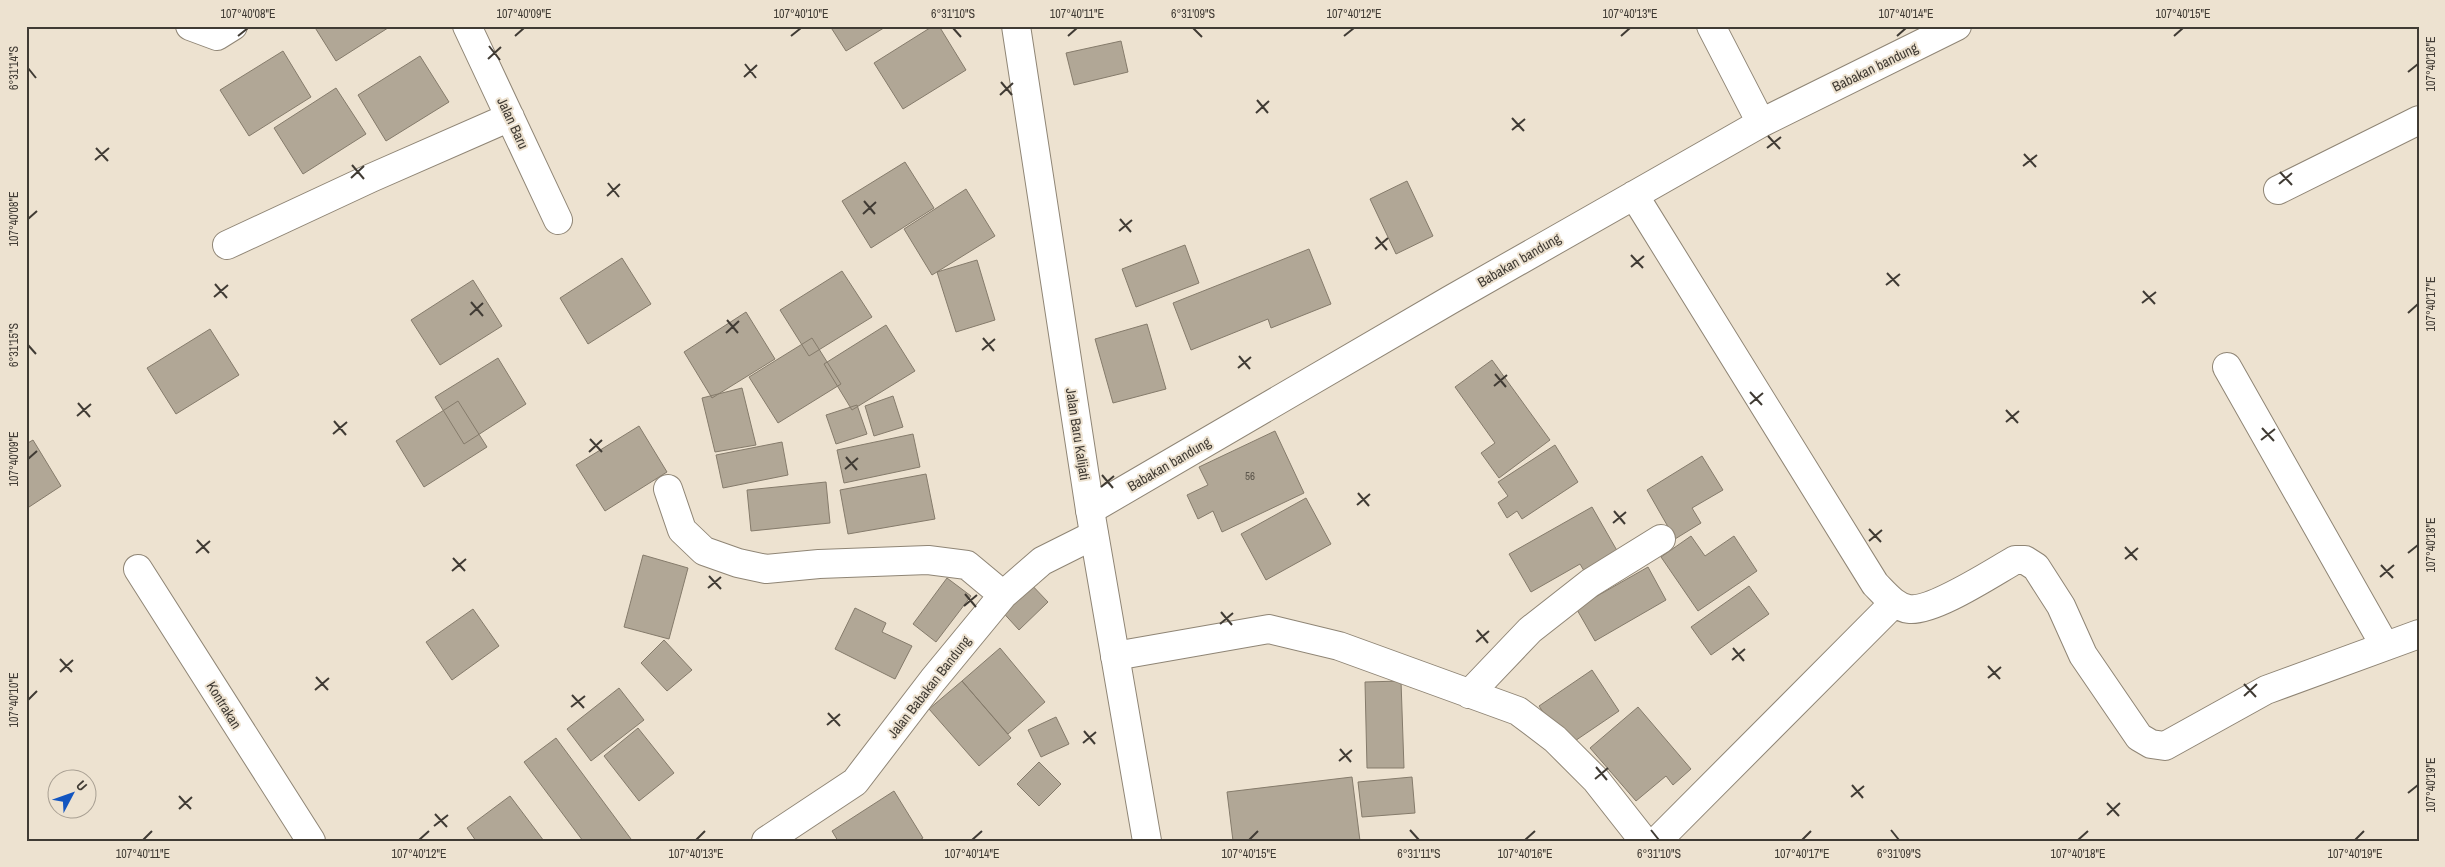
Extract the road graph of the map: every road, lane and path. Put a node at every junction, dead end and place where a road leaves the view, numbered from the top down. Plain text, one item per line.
1 (190, 26) edge
2 (233, 26) edge
3 (1016, 26) edge
4 (1711, 26) edge
5 (1957, 26) edge
6 (473, 28) edge
7 (510, 117) junction
8 (2419, 120) edge
9 (1761, 123) junction
10 (2278, 190) dead end
11 (1634, 194) junction
12 (558, 220) dead end
13 (227, 245) dead end
14 (2227, 366) dead end
15 (668, 489) dead end
16 (1092, 522) junction
17 (1662, 539) dead end
18 (138, 569) dead end
19 (1003, 595) junction
20 (1894, 603) junction
21 (2419, 634) edge
22 (2385, 646) junction
23 (1115, 656) junction
24 (1469, 694) junction
25 (311, 841) edge
26 (766, 841) edge
27 (1147, 841) edge
28 (1644, 841) edge
29 (1657, 841) edge

1 - 2 street
3 - 16 street, Jalan Baru Kalijati
4 - 9 street
5 - 9 street, Babakan bandung
6 - 7 street, Jalan Baru
7 - 12 street, Jalan Baru
7 - 13 street
8 - 10 street
9 - 11 street, Babakan bandung
11 - 16 street, Babakan bandung
11 - 20 street
14 - 22 street
15 - 19 street
16 - 19 street, Jalan Babakan Bandung
16 - 23 street, Jalan Baru Kalijati
17 - 24 street
18 - 25 street, Kontrakan
19 - 26 street, Jalan Babakan Bandung
20 - 22 street
20 - 29 street
21 - 22 street
23 - 24 street
23 - 27 street, Jalan Baru Kalijati
24 - 28 street

